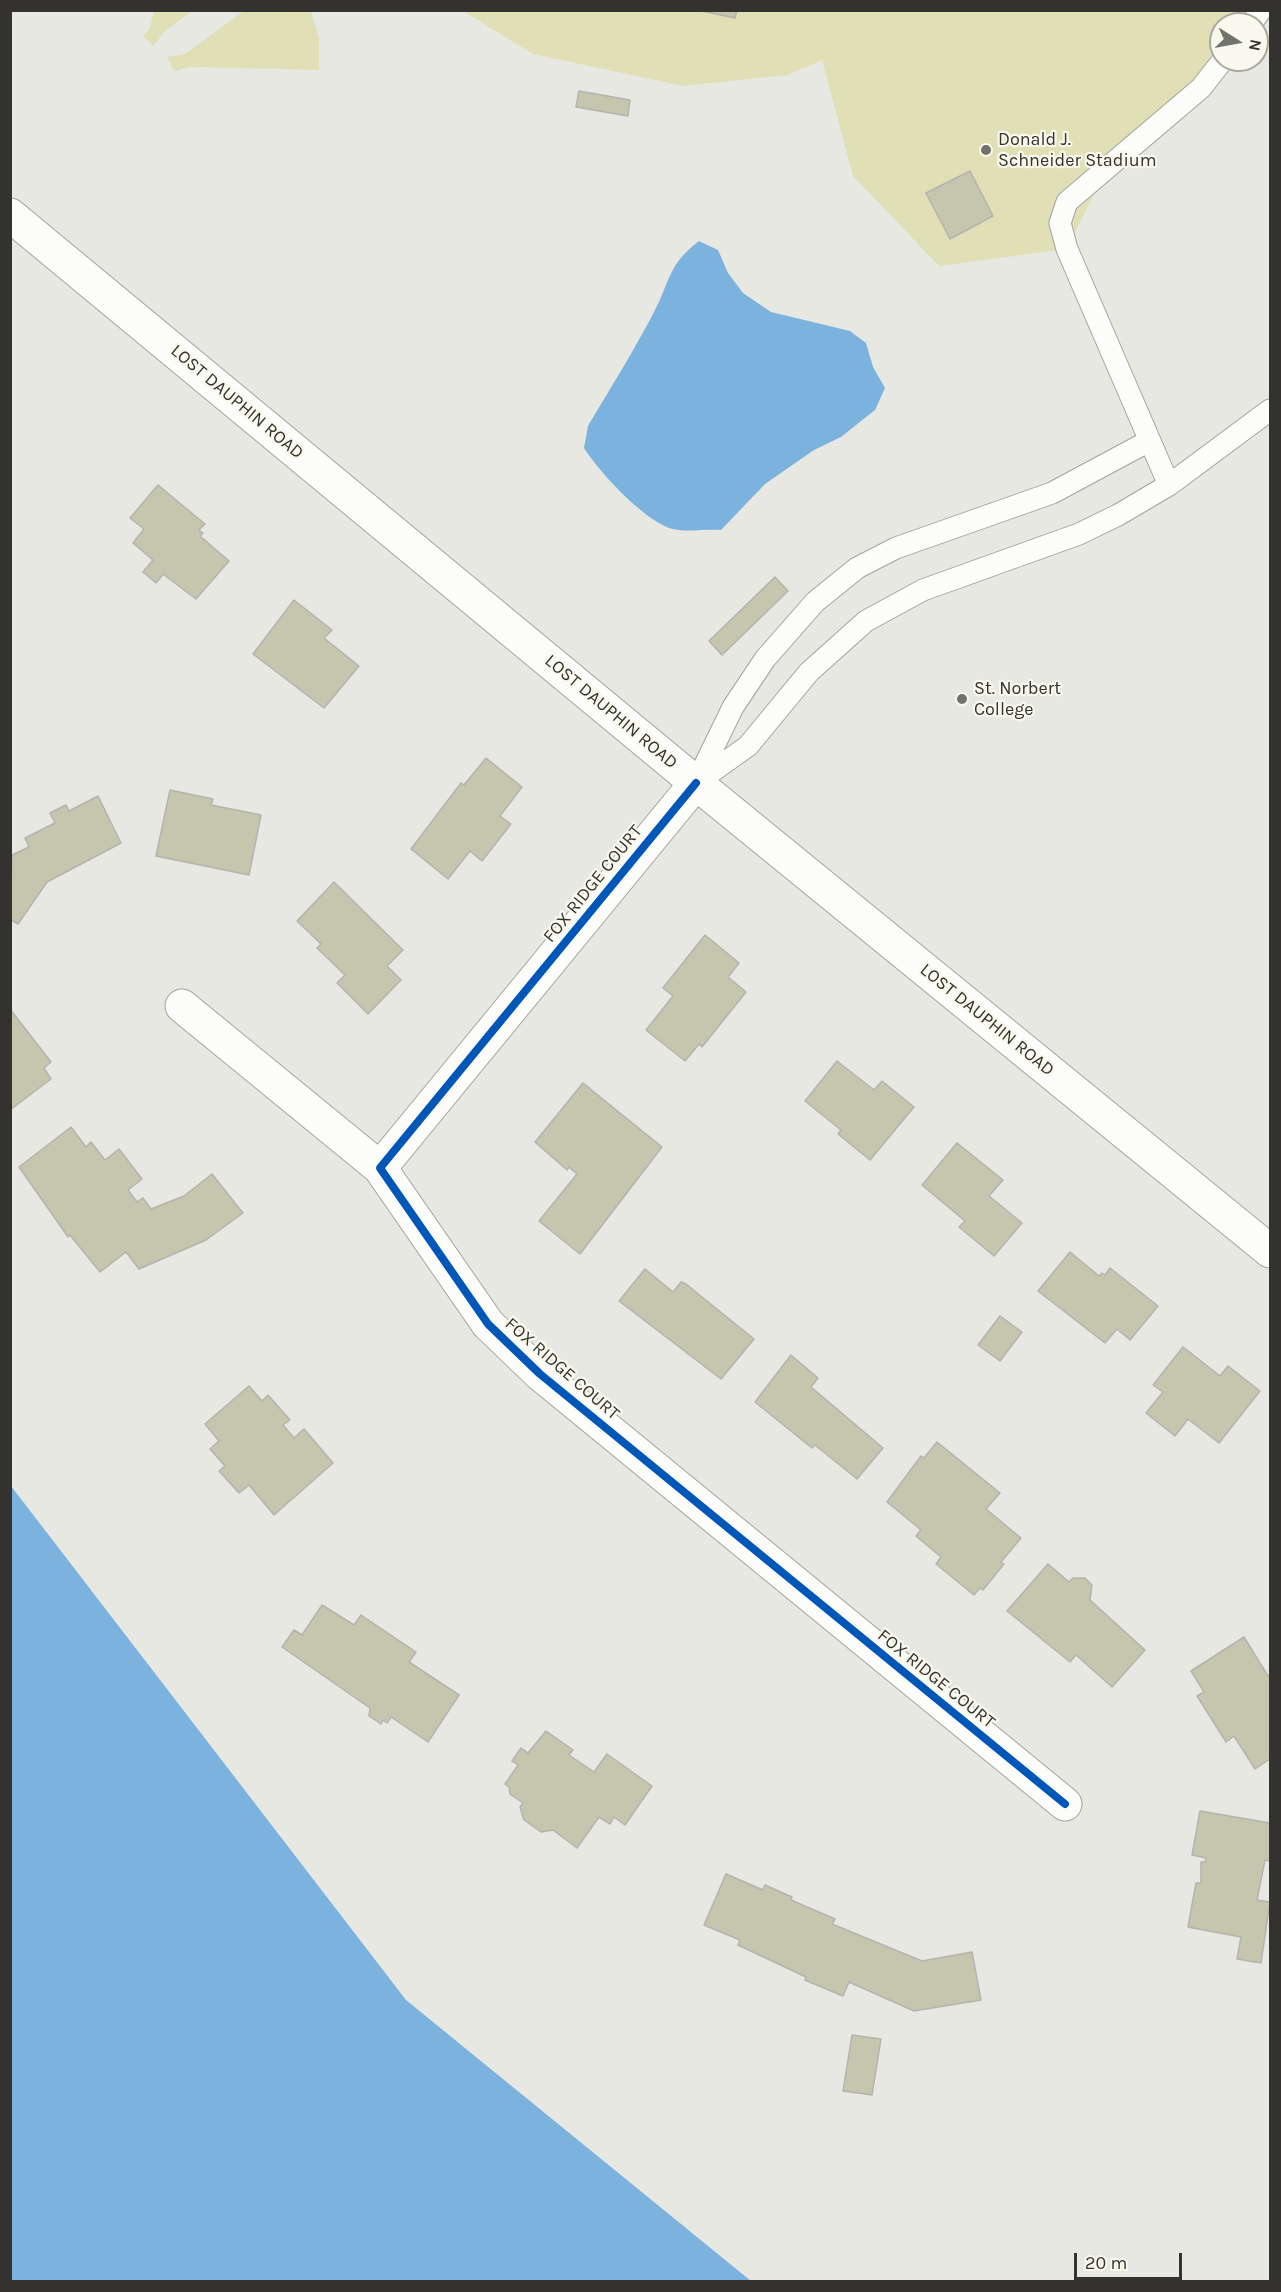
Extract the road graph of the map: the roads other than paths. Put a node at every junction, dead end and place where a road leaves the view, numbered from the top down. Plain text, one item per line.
1 (1214, 72) edge
2 (10, 214) edge
3 (1270, 410) edge
4 (1149, 441) junction
5 (1169, 485) junction
6 (696, 783) junction
7 (182, 1006) dead end
8 (380, 1168) junction
9 (1270, 1251) edge
10 (1065, 1804) dead end

1 - 4 lane
2 - 6 street, LOST DAUPHIN ROAD
3 - 5 lane
4 - 5 lane
4 - 6 lane
5 - 6 lane
6 - 8 street, FOX RIDGE COURT
6 - 9 street, LOST DAUPHIN ROAD
7 - 8 street, FOX RIDGE COURT
8 - 10 street, FOX RIDGE COURT

